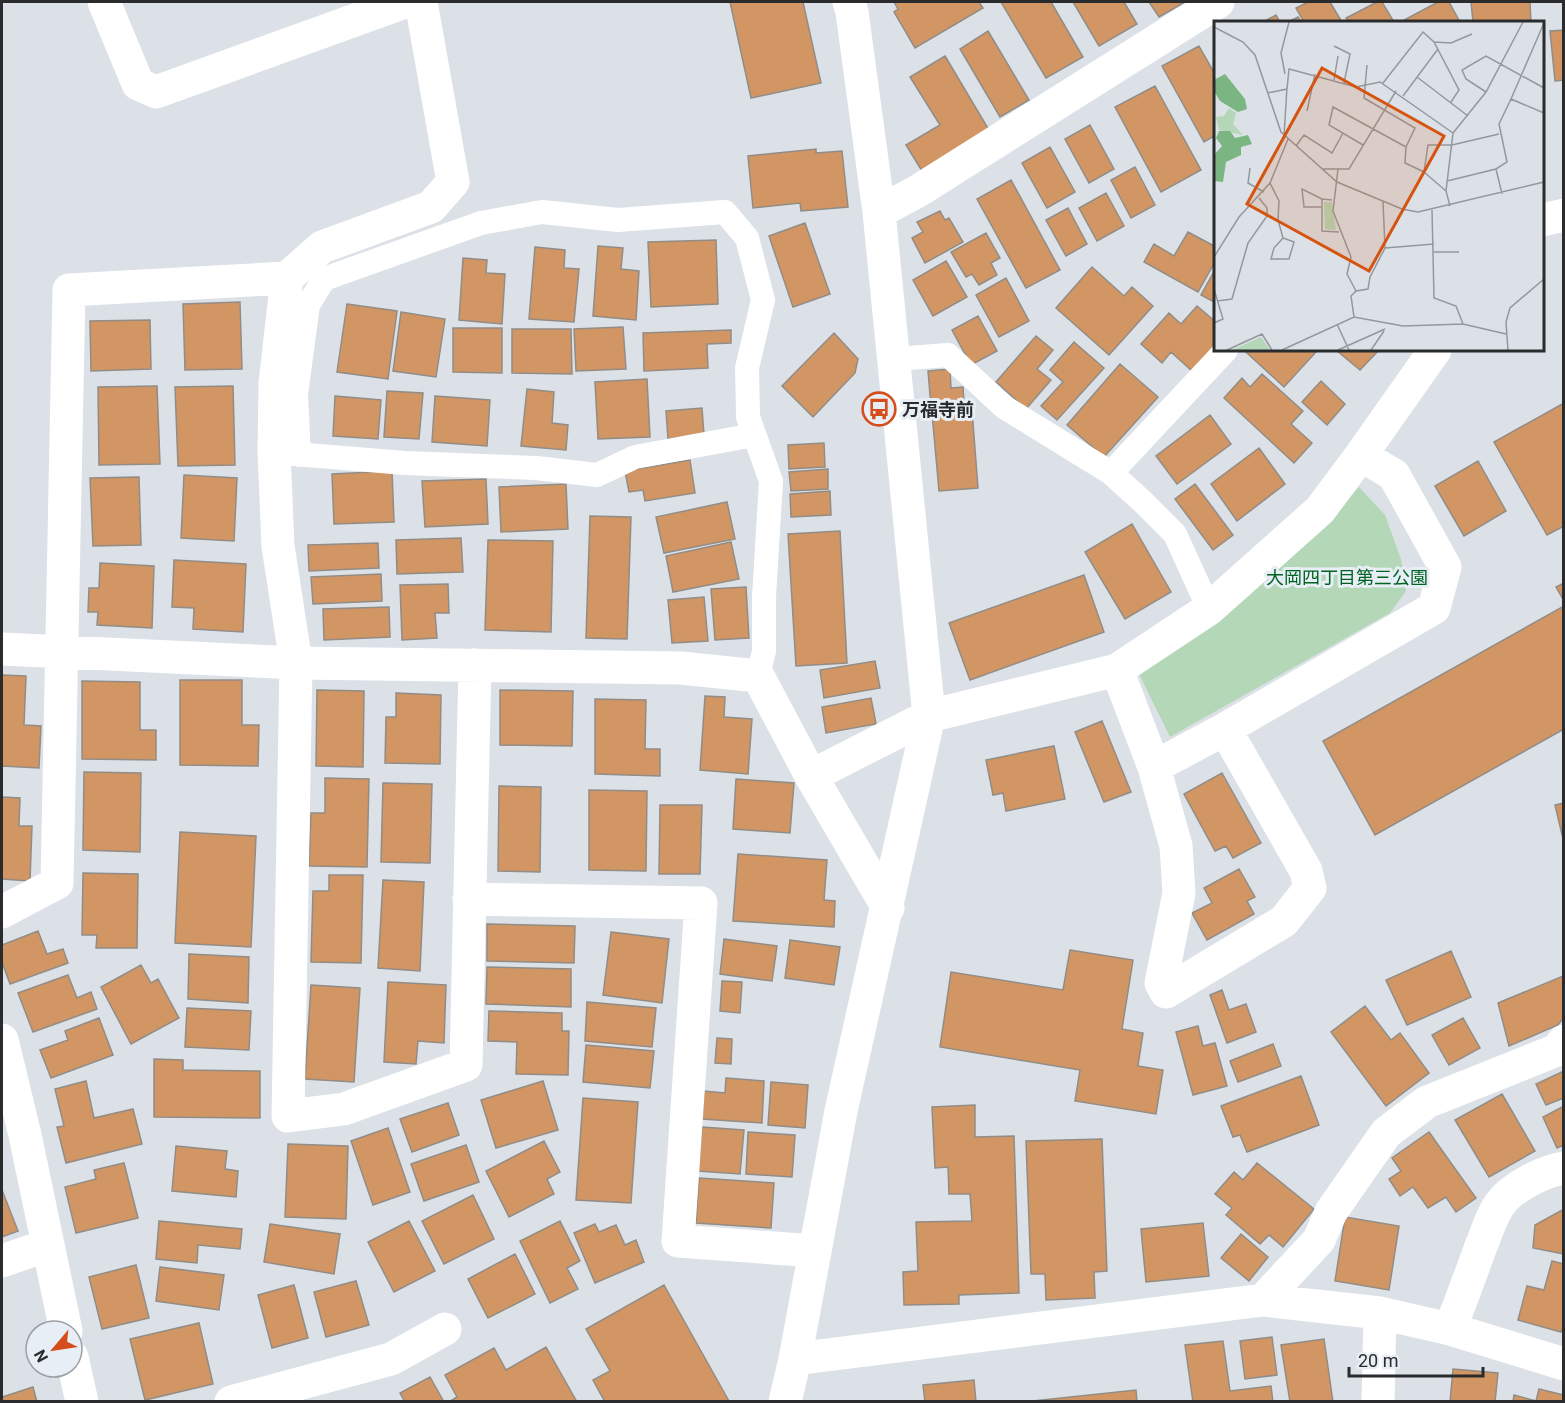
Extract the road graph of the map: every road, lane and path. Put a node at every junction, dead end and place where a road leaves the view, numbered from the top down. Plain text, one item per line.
1 (104, 2) edge
2 (405, 2) edge
3 (421, 2) edge
4 (849, 2) edge
5 (1218, 2) edge
6 (879, 212) junction
7 (1563, 215) edge
8 (1544, 220) edge
9 (286, 278) junction
10 (1225, 351) edge
11 (1434, 351) edge
12 (894, 359) junction
13 (754, 435) junction
14 (286, 454) junction
15 (1361, 455) junction
16 (1111, 473) junction
17 (1209, 609) junction
18 (2, 649) edge
19 (62, 652) junction
20 (296, 663) junction
21 (475, 665) junction
22 (1117, 670) junction
23 (758, 676) junction
24 (929, 717) junction
25 (1225, 729) junction
26 (1154, 767) junction
27 (811, 776) junction
28 (469, 899) junction
29 (888, 908) junction
30 (2, 912) edge
31 (2, 1040) edge
32 (1563, 1041) edge
33 (13, 1139) edge
34 (1563, 1168) edge
35 (48, 1245) junction
36 (815, 1251) junction
37 (2, 1261) edge
38 (1263, 1300) junction
39 (1380, 1312) junction
40 (63, 1319) edge
41 (445, 1329) dead end
42 (1450, 1329) junction
43 (795, 1359) junction
44 (1563, 1364) edge
45 (77, 1379) edge
46 (82, 1401) edge
47 (231, 1401) edge
48 (785, 1401) edge
49 (1378, 1401) edge

1 - 2 street
3 - 9 street
4 - 6 street
5 - 6 street
6 - 12 street
7 - 8 street
9 - 14 street
9 - 19 street
10 - 16 lane
11 - 15 street
12 - 16 lane
12 - 24 street
13 - 14 lane
13 - 14 lane
13 - 23 lane
14 - 20 street
15 - 17 street
15 - 25 street
16 - 17 lane
17 - 22 street
18 - 19 street
19 - 20 street
19 - 30 street
20 - 21 street
20 - 28 street
21 - 23 street
21 - 28 street
22 - 24 street
22 - 26 street
23 - 27 street
24 - 27 street
24 - 29 street
25 - 26 street
25 - 26 street
27 - 29 street
28 - 36 street
29 - 36 street
31 - 33 street
32 - 38 street
33 - 35 street
34 - 42 street
35 - 37 street
35 - 40 street
36 - 43 street
38 - 39 street
38 - 43 street
39 - 42 street
39 - 49 street
41 - 47 street
42 - 44 street
43 - 48 street
45 - 46 street

